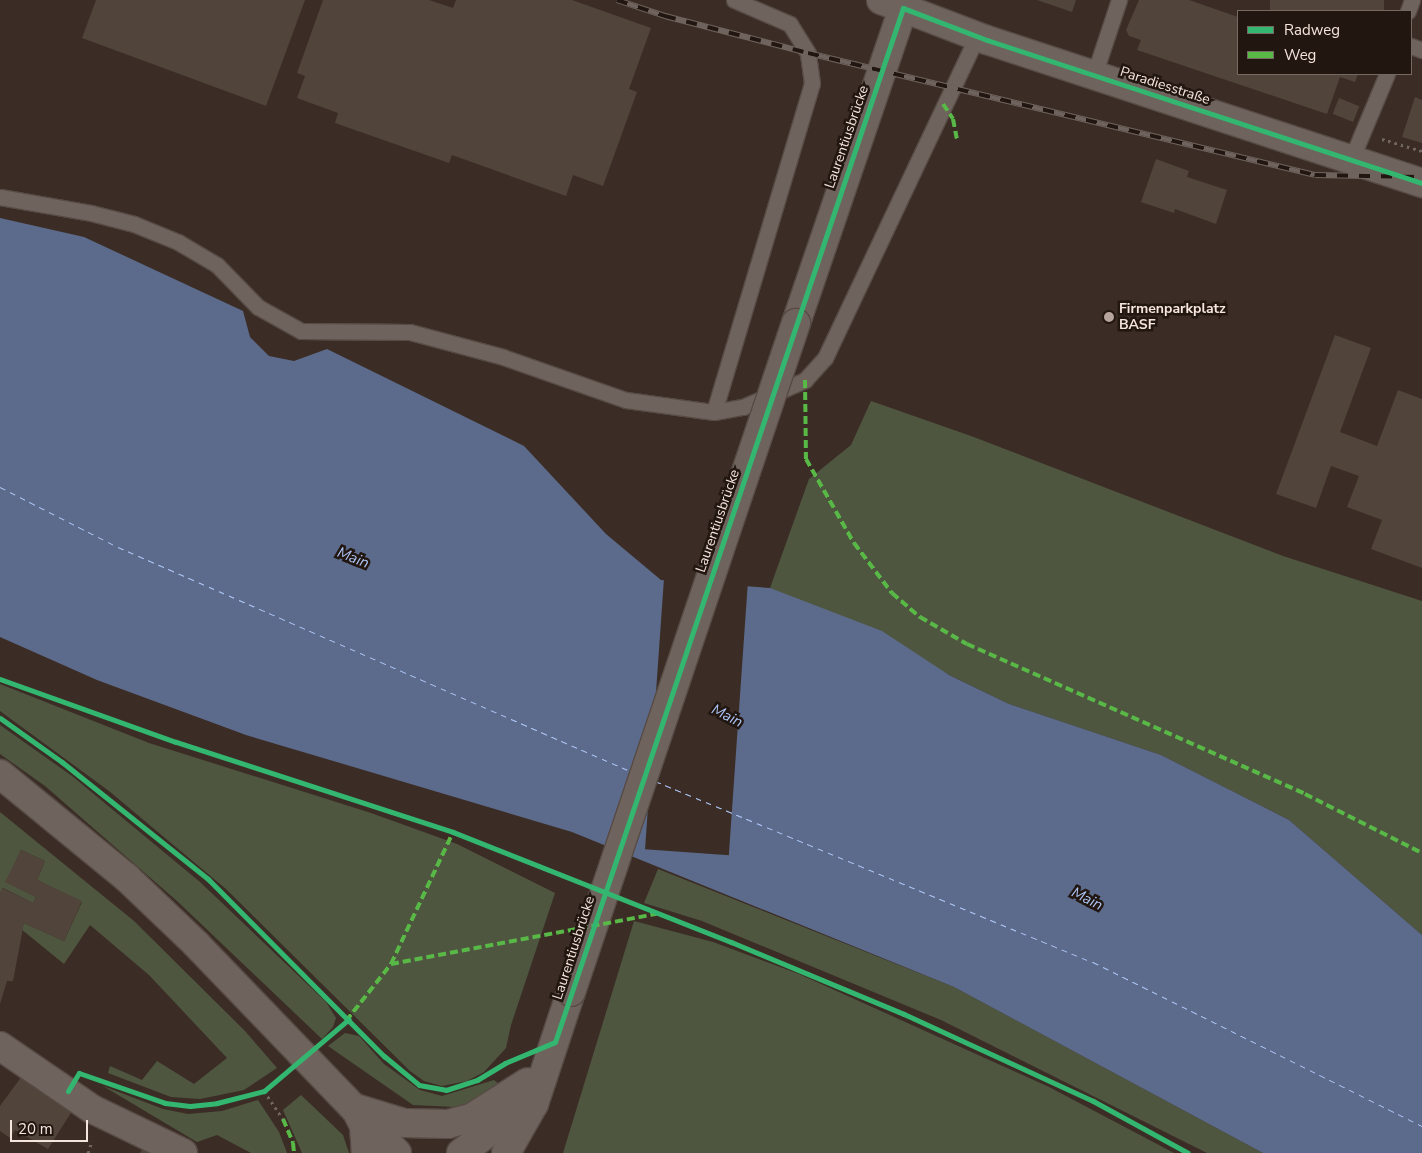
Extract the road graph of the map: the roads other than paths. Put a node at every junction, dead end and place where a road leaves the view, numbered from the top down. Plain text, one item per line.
1 (734, 0) edge
2 (1119, 0) edge
3 (896, 3) edge
4 (977, 36) junction
5 (1094, 75) junction
6 (1387, 75) edge
7 (1351, 160) junction
8 (1422, 183) edge
9 (0, 197) edge
10 (714, 412) junction
11 (0, 774) edge
12 (0, 1046) edge
13 (531, 1093) junction
14 (355, 1108) junction
15 (183, 1153) edge
16 (366, 1153) edge
17 (397, 1153) edge
18 (461, 1153) edge
19 (506, 1153) edge
20 (527, 1153) edge

1 - 10 lane
2 - 5 lane
3 - 4 main road, Paradiesstraße
3 - 13 main road, Laurentiusbrücke, bridge
4 - 5 main road, Paradiesstraße
4 - 10 lane
5 - 7 main road, Paradiesstraße
6 - 7 lane
7 - 8 main road, Paradiesstraße
9 - 10 lane
11 - 14 main road
12 - 15 main road
13 - 14 main road
13 - 18 main road, Laurentiusbrücke
13 - 19 main road, Laurentiusbrücke
13 - 20 main road
14 - 16 main road
14 - 17 main road

